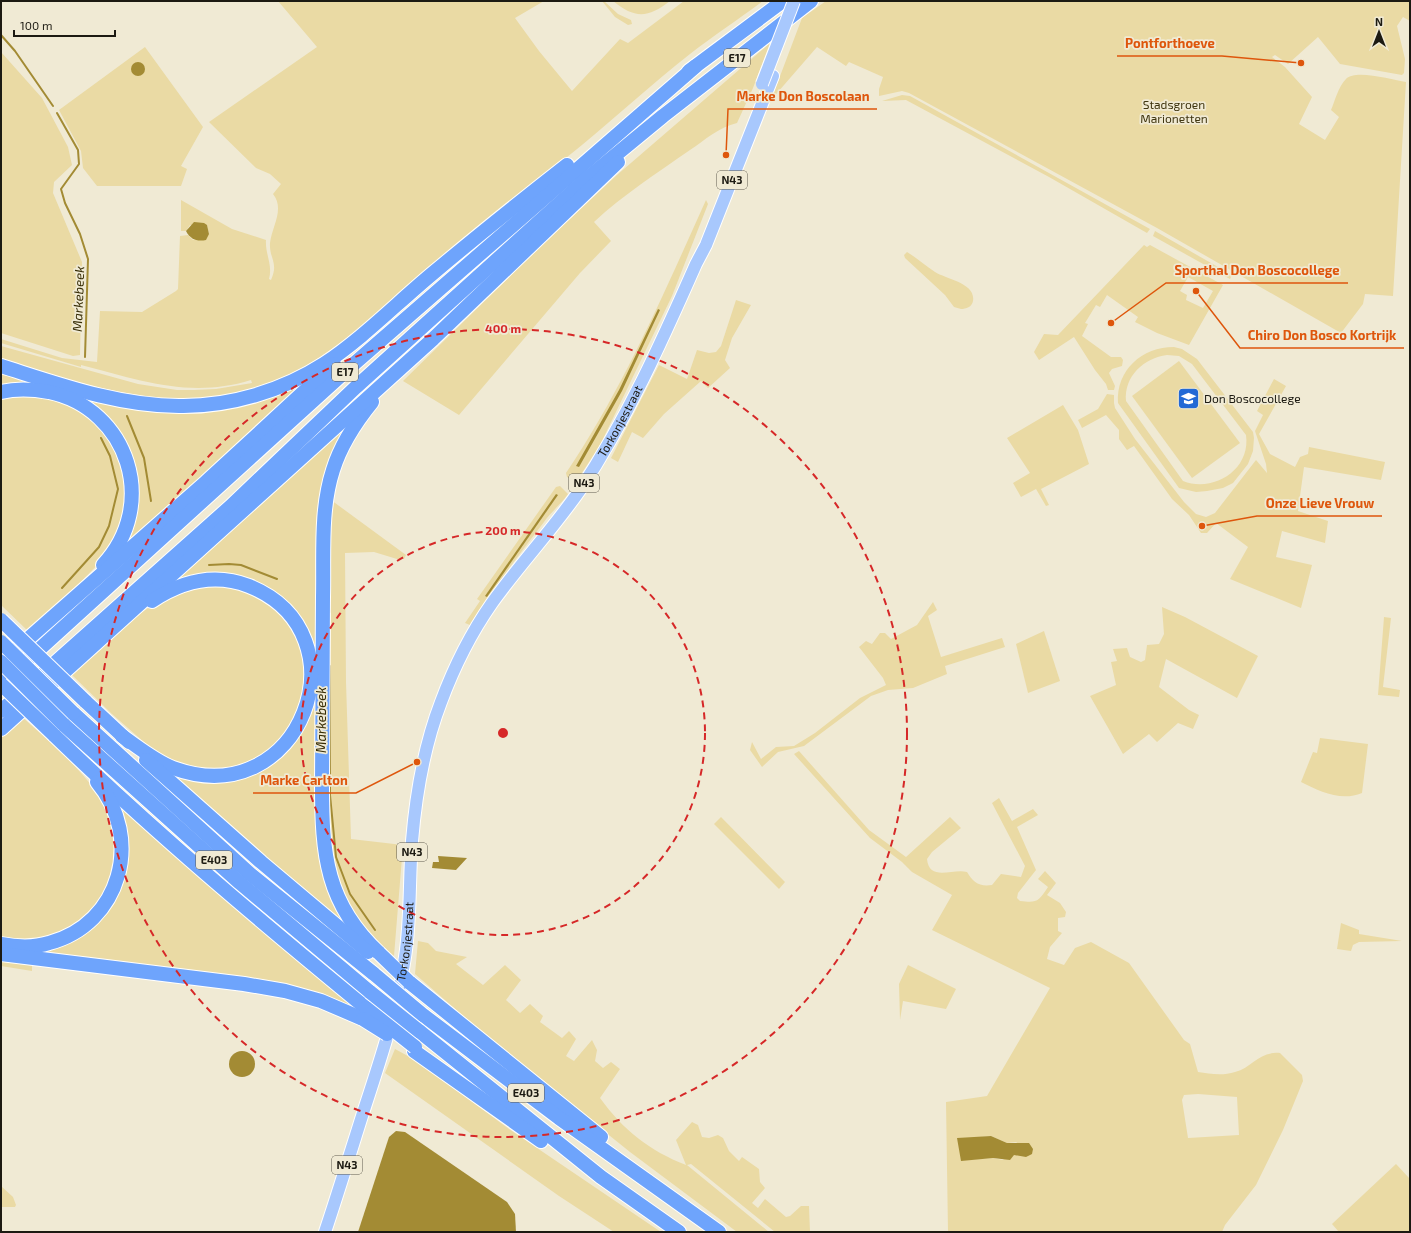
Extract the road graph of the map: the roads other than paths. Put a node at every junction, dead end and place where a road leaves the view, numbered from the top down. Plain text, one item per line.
1 (783, 1) edge
2 (794, 1) edge
3 (801, 1) edge
4 (811, 1) edge
5 (696, 66) junction
6 (663, 116) junction
7 (696, 264) junction
8 (432, 275) junction
9 (433, 339) junction
10 (1, 366) edge
11 (1, 392) edge
12 (1, 620) edge
13 (47, 622) junction
14 (112, 629) junction
15 (1, 642) edge
16 (1, 662) edge
17 (1, 684) edge
18 (1, 711) edge
19 (1, 729) edge
20 (122, 736) junction
21 (81, 761) junction
22 (1, 944) edge
23 (1, 954) edge
24 (379, 956) junction
25 (365, 1013) junction
26 (631, 1169) junction
27 (601, 1177) junction
28 (325, 1232) edge
29 (679, 1232) edge
30 (719, 1232) edge

1 - 5 highway, E17
2 - 7 main road, Torkonjestraat / N43, bridge
3 - 7 main road, Torkonjestraat / N43
4 - 6 highway, E17
5 - 8 highway
5 - 17 highway, E17
6 - 9 highway
6 - 18 highway, E17
7 - 28 main road, Torkonjestraat / N43
8 - 10 highway
8 - 13 highway
9 - 14 highway
9 - 24 highway
11 - 13 highway
12 - 20 highway, bridge
13 - 16 highway
14 - 19 highway
14 - 20 highway
15 - 26 highway, E403, bridge
16 - 27 highway, E403, bridge
17 - 21 highway, bridge
20 - 24 highway
21 - 22 highway
21 - 25 highway
23 - 25 highway
24 - 26 highway, bridge
25 - 27 highway, bridge
26 - 30 highway, E403
27 - 29 highway, E403

